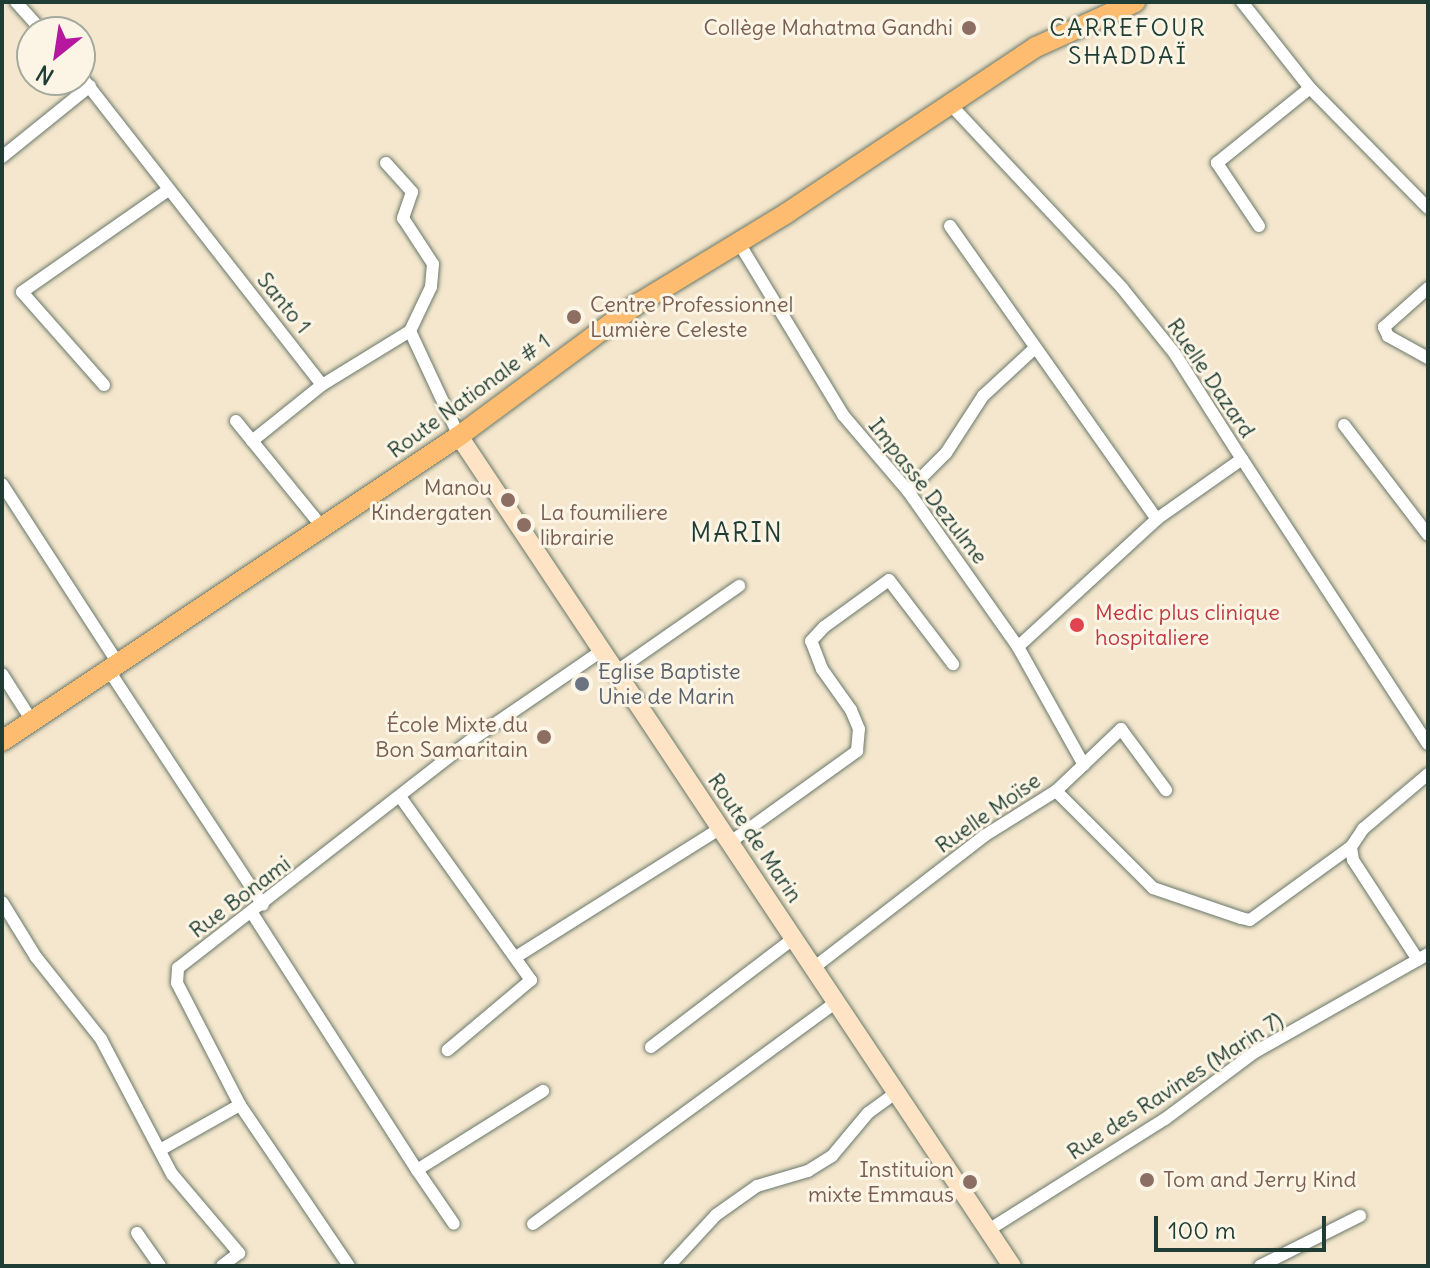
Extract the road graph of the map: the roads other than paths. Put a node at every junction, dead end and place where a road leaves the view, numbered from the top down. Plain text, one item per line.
1 (1131, 2) edge
2 (1242, 2) edge
3 (1310, 88) junction
4 (96, 94) edge
5 (78, 96) edge
6 (950, 104) junction
7 (2, 157) edge
8 (386, 163) dead end
9 (167, 191) junction
10 (1428, 208) edge
11 (950, 226) dead end
12 (1259, 226) dead end
13 (739, 243) junction
14 (1428, 288) edge
15 (410, 331) junction
16 (1034, 349) junction
17 (1428, 358) edge
18 (104, 385) dead end
19 (322, 385) junction
20 (236, 421) dead end
21 (1344, 425) dead end
22 (459, 436) junction
23 (252, 441) junction
24 (1242, 459) junction
25 (2, 484) edge
26 (908, 491) junction
27 (1157, 519) junction
28 (322, 527) junction
29 (1428, 535) edge
30 (739, 586) dead end
31 (1018, 647) junction
32 (603, 650) junction
33 (953, 664) dead end
34 (113, 666) junction
35 (617, 671) junction
36 (2, 674) edge
37 (32, 721) junction
38 (2, 741) edge
39 (1428, 744) edge
40 (1084, 765) junction
41 (1428, 774) edge
42 (1166, 790) dead end
43 (1056, 791) junction
44 (401, 798) junction
45 (724, 836) junction
46 (1351, 847) junction
47 (2, 902) edge
48 (263, 905) junction
49 (252, 913) junction
50 (793, 939) junction
51 (516, 957) junction
52 (1423, 957) edge
53 (812, 969) junction
54 (836, 1002) junction
55 (651, 1047) dead end
56 (448, 1050) dead end
57 (543, 1091) dead end
58 (896, 1093) junction
59 (240, 1105) junction
60 (160, 1150) junction
61 (417, 1170) junction
62 (1360, 1216) dead end
63 (454, 1224) dead end
64 (533, 1224) dead end
65 (987, 1231) junction
66 (137, 1233) dead end
67 (160, 1266) edge
68 (222, 1266) edge
69 (349, 1266) edge
70 (669, 1266) edge
71 (1012, 1266) edge
72 (1260, 1266) edge

1 - 6 main road, Route Nationale # 1
2 - 3 street
3 - 10 street
3 - 12 street
4 - 9 street, Santo 1
5 - 7 street
6 - 13 main road, Route Nationale # 1
6 - 24 street, Ruelle Dazard
8 - 15 street
9 - 18 street
9 - 19 street, Santo 1
11 - 16 street
13 - 22 main road, Route Nationale # 1
13 - 26 street, Impasse Dezulme
14 - 17 street
15 - 19 street
15 - 22 street
16 - 26 street
16 - 27 street
19 - 23 street
20 - 23 street
21 - 29 street
22 - 28 main road, Route Nationale # 1
22 - 32 main road, Route de Marin
23 - 28 street
24 - 27 street, Ruelle Dazard
24 - 39 street
25 - 34 street
26 - 31 street, Impasse Dezulme
27 - 31 street, Ruelle Dazard
28 - 34 main road, Route Nationale # 1
30 - 35 street
31 - 40 street, Impasse Dezulme
32 - 35 main road, Route de Marin
32 - 44 street, Rue Bonami
33 - 45 street
34 - 37 main road, Route Nationale # 1
34 - 48 street
35 - 45 main road, Route de Marin
36 - 37 street
37 - 38 main road, Route Nationale # 1
40 - 42 street, Ruelle Moïse
40 - 43 street, Ruelle Moïse
41 - 46 street
43 - 46 street
43 - 53 street, Ruelle Moïse
44 - 48 street, Rue Bonami
44 - 51 street
45 - 50 main road, Route de Marin
45 - 51 street
46 - 52 street
47 - 60 street
48 - 49 street, Rue Bonami
49 - 59 street, Rue Bonami
49 - 61 street
50 - 53 main road, Route de Marin
50 - 55 street
51 - 56 street
52 - 65 street, Rue des Ravines (Marin 7)
53 - 54 main road, Route de Marin
54 - 58 main road, Route de Marin
54 - 64 street
57 - 61 street
58 - 65 main road, Route de Marin
58 - 70 street
59 - 60 street
59 - 69 street, Rue Bonami
60 - 68 street
61 - 63 street
62 - 72 street
65 - 71 main road, Route de Marin
66 - 67 street

